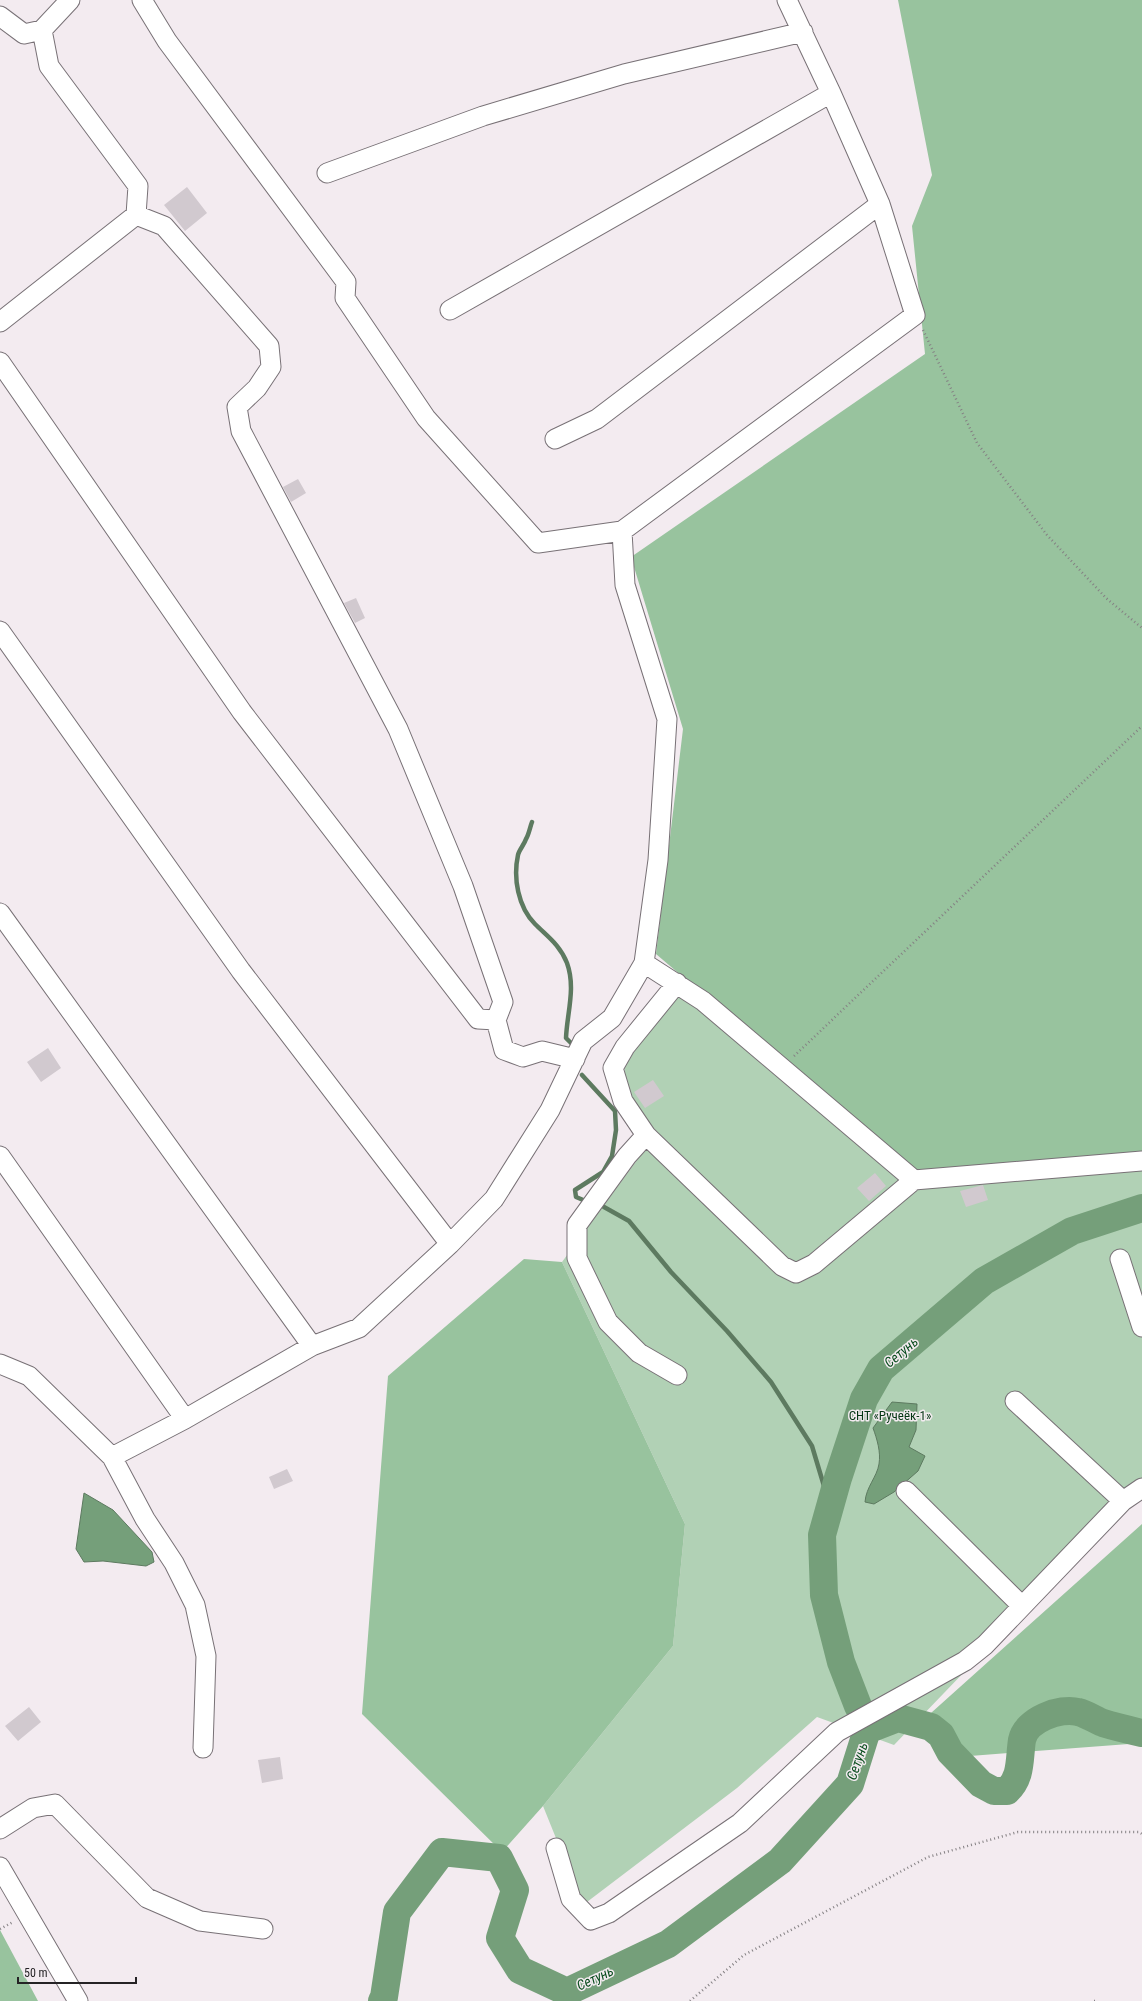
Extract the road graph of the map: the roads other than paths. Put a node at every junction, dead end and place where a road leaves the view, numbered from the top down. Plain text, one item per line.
1 (70, 0) edge
2 (142, 0) edge
3 (787, 0) edge
4 (0, 16) edge
5 (42, 30) junction
6 (802, 32) junction
7 (832, 93) junction
8 (326, 173) dead end
9 (880, 204) junction
10 (136, 215) junction
11 (450, 310) dead end
12 (0, 322) edge
13 (0, 362) edge
14 (555, 439) dead end
15 (622, 531) junction
16 (0, 631) edge
17 (0, 913) edge
18 (644, 963) junction
19 (677, 983) junction
20 (496, 1020) junction
21 (575, 1059) junction
22 (646, 1135) junction
23 (0, 1156) edge
24 (1142, 1161) edge
25 (914, 1180) junction
26 (450, 1244) junction
27 (1120, 1260) dead end
28 (1142, 1327) edge
29 (312, 1346) junction
30 (0, 1364) edge
31 (677, 1375) dead end
32 (1015, 1401) dead end
33 (185, 1419) junction
34 (112, 1457) junction
35 (1142, 1488) edge
36 (906, 1491) dead end
37 (1123, 1501) junction
38 (1022, 1606) junction
39 (203, 1748) dead end
40 (0, 1829) edge
41 (556, 1848) dead end
42 (0, 1867) edge
43 (263, 1929) dead end
44 (78, 2001) edge

1 - 5 street
2 - 15 street
3 - 6 street
4 - 5 street
5 - 10 street
6 - 7 street
6 - 8 street
7 - 9 street
7 - 11 street
9 - 14 street
9 - 15 street
10 - 12 street
10 - 20 street
13 - 20 street
15 - 18 street
16 - 26 street
17 - 29 street
18 - 19 street
18 - 21 street
19 - 22 street
19 - 25 street
20 - 21 street
21 - 26 street
22 - 25 street
22 - 31 street
23 - 33 street
24 - 25 street
26 - 29 street
27 - 28 street
29 - 33 street
30 - 34 street
32 - 37 street
33 - 34 street
34 - 39 street
35 - 37 street
36 - 38 street
37 - 38 street
38 - 41 street
40 - 43 street
42 - 44 street

